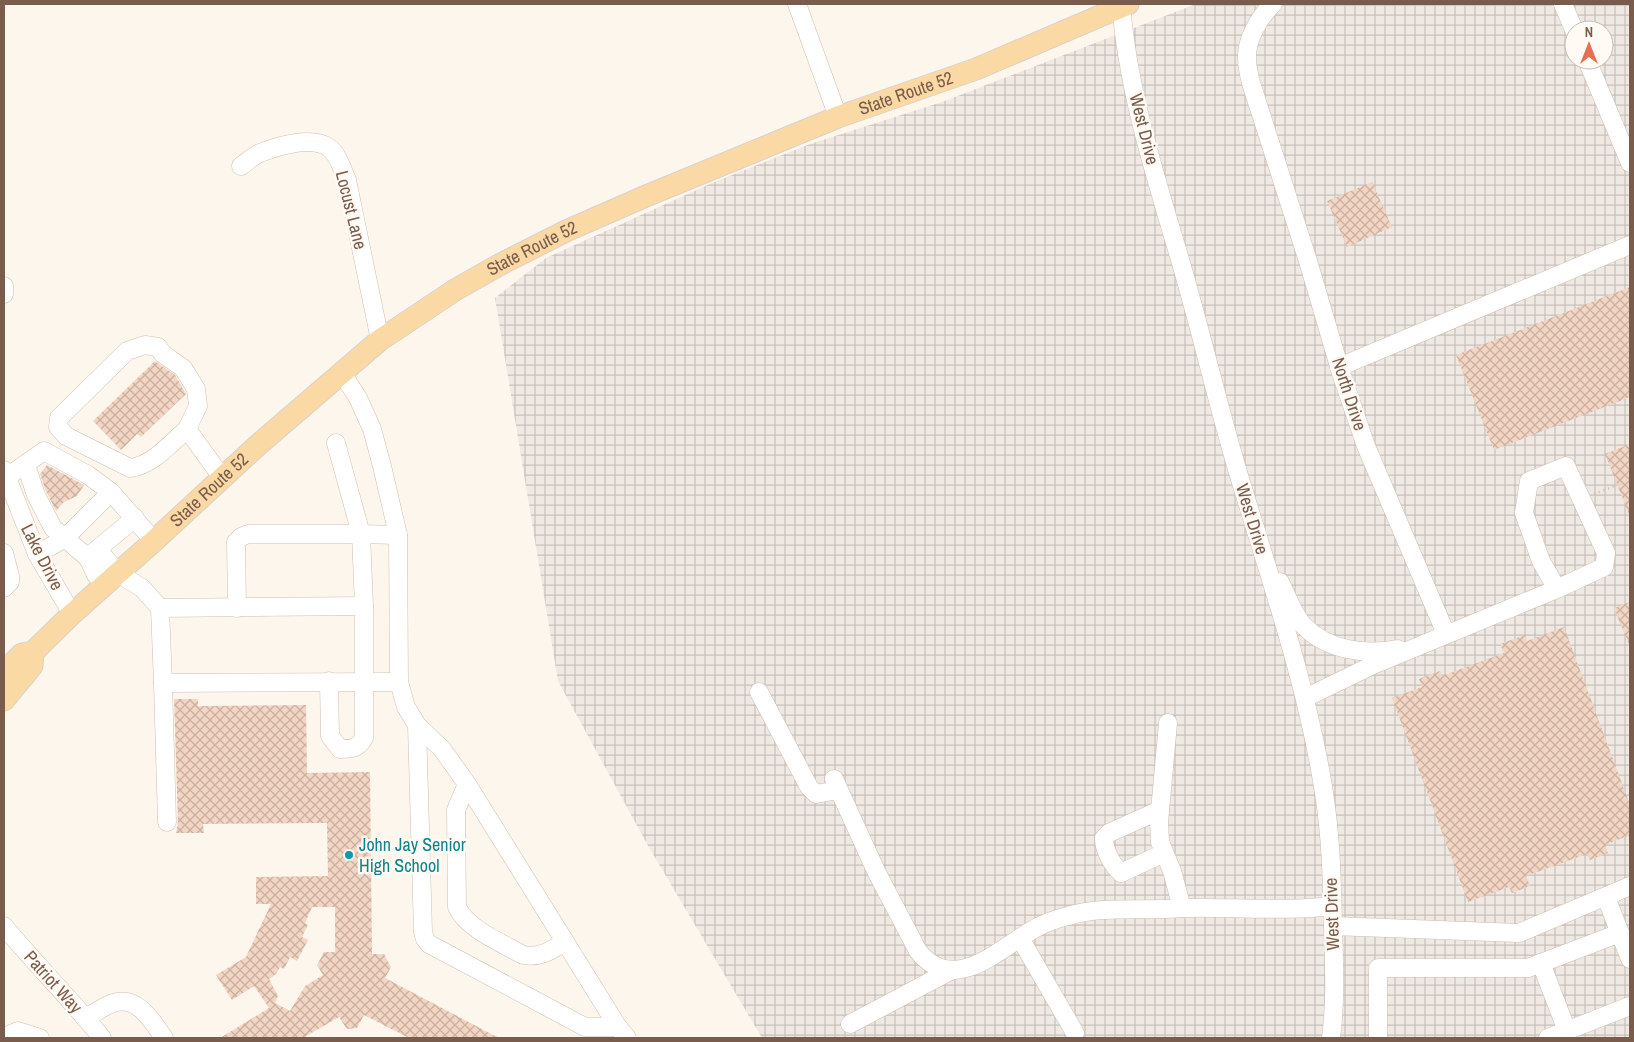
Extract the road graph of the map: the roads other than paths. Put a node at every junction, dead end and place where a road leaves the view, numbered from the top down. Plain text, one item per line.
1 (797, 4) edge
2 (1273, 4) edge
3 (1563, 4) edge
4 (1123, 5) edge
5 (1570, 20) edge
6 (1591, 70) edge
7 (838, 118) junction
8 (1630, 163) edge
9 (241, 166) dead end
10 (1630, 246) edge
11 (4, 287) edge
12 (4, 294) edge
13 (380, 340) junction
14 (1339, 367) junction
15 (342, 373) junction
16 (187, 429) junction
17 (336, 443) dead end
18 (26, 465) junction
19 (5, 475) edge
20 (223, 479) junction
21 (110, 492) junction
22 (135, 518) junction
23 (361, 534) junction
24 (398, 535) junction
25 (64, 539) junction
26 (154, 542) junction
27 (1260, 545) junction
28 (4, 553) edge
29 (37, 554) junction
30 (93, 554) junction
31 (111, 579) junction
32 (4, 588) edge
33 (1557, 589) junction
34 (364, 606) junction
35 (160, 608) junction
36 (237, 608) junction
37 (72, 614) junction
38 (1446, 634) junction
39 (1423, 644) junction
40 (33, 652) junction
41 (4, 672) edge
42 (329, 681) junction
43 (364, 681) junction
44 (398, 682) junction
45 (163, 683) junction
46 (760, 692) dead end
47 (1305, 698) junction
48 (4, 700) edge
49 (1168, 723) dead end
50 (417, 725) junction
51 (467, 784) junction
52 (1160, 810) junction
53 (166, 822) dead end
54 (1164, 852) junction
55 (1630, 886) edge
56 (1606, 897) junction
57 (1332, 906) junction
58 (1182, 908) junction
59 (4, 926) edge
60 (1333, 926) junction
61 (1620, 933) junction
62 (1020, 938) junction
63 (565, 942) junction
64 (1630, 959) edge
65 (1541, 963) junction
66 (950, 971) junction
67 (1630, 1006) edge
68 (85, 1018) junction
69 (850, 1024) dead end
70 (1567, 1031) junction
71 (622, 1032) edge
72 (1075, 1033) dead end
73 (4, 1037) edge
74 (40, 1038) edge
75 (102, 1038) edge
76 (164, 1038) edge
77 (1331, 1038) edge
78 (1378, 1038) edge
79 (1548, 1038) edge

1 - 7 street
2 - 14 street, North Drive
3 - 5 street
4 - 7 main road, State Route 52
4 - 27 street, West Drive
6 - 8 street
7 - 13 main road, State Route 52
9 - 13 street, Locust Lane
10 - 14 street
11 - 12 street
13 - 15 main road, State Route 52
14 - 38 street, North Drive
15 - 20 main road, State Route 52
15 - 24 street
16 - 16 street
16 - 20 street
17 - 23 street
18 - 19 street
18 - 21 street
18 - 25 street
19 - 29 street, Lake Drive
20 - 26 main road, State Route 52
21 - 22 street
21 - 25 street
22 - 26 street
22 - 30 street
23 - 24 street
23 - 34 street
23 - 36 street
24 - 44 street
25 - 29 street
25 - 30 street
26 - 31 main road, State Route 52
27 - 39 street
27 - 47 street, West Drive
28 - 32 street
29 - 37 street, Lake Drive
30 - 31 street
31 - 35 street
31 - 37 main road, State Route 52
33 - 33 street
33 - 38 street
34 - 36 street
34 - 43 street
35 - 36 street
35 - 45 street
37 - 40 main road, State Route 52
38 - 39 street
39 - 47 street
40 - 41 main road, State Route 52
40 - 48 main road, State Route 52
42 - 43 street
42 - 43 street
42 - 45 street
43 - 44 street
44 - 50 street
45 - 53 street
46 - 66 street
47 - 57 street, West Drive
49 - 52 street
50 - 51 street
50 - 71 street
51 - 63 street
51 - 63 street
52 - 54 street
52 - 54 street
54 - 58 street
55 - 56 street
56 - 60 street
56 - 61 street
57 - 58 street
57 - 60 street, West Drive
58 - 62 street
59 - 68 street, Patriot Way
60 - 77 street, West Drive
61 - 64 street
61 - 65 street
62 - 66 street
62 - 72 street
63 - 71 street
65 - 70 street
65 - 78 street
66 - 69 street
67 - 70 street
68 - 75 street, Patriot Way
68 - 76 street
70 - 79 street
73 - 74 street

